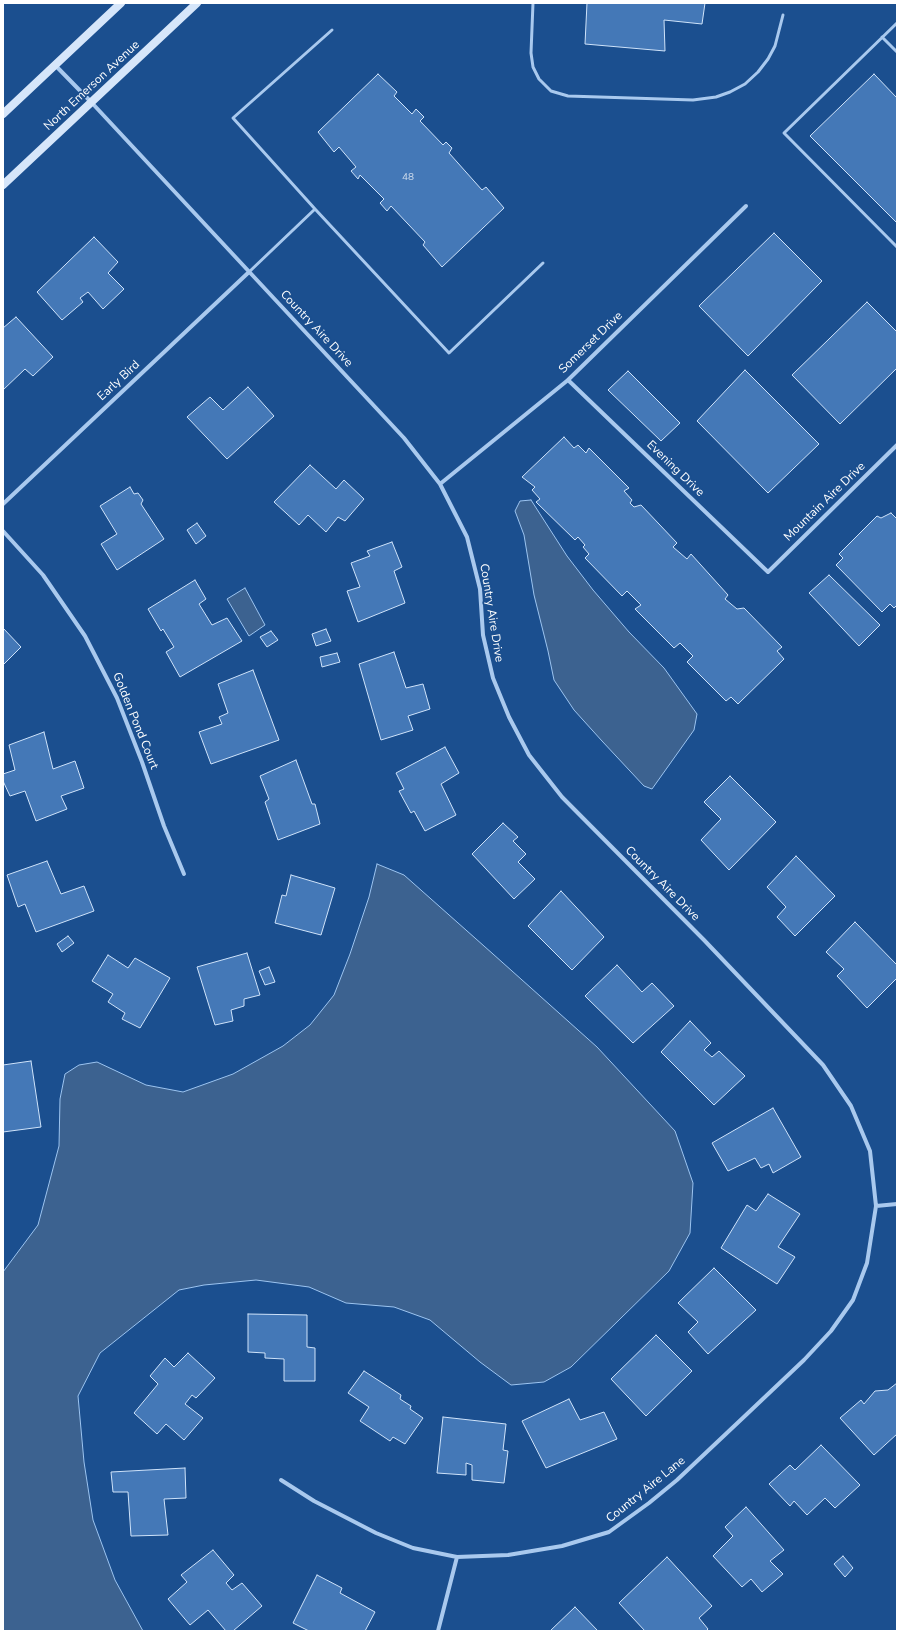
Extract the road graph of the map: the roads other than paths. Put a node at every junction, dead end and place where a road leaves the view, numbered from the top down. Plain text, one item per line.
1 (121, 3) edge
2 (197, 3) edge
3 (533, 3) edge
4 (783, 15) dead end
5 (897, 23) edge
6 (332, 30) dead end
7 (882, 37) junction
8 (897, 52) edge
9 (55, 65) junction
10 (92, 103) junction
11 (3, 114) edge
12 (3, 185) edge
13 (746, 206) dead end
14 (315, 209) junction
15 (897, 247) edge
16 (543, 263) dead end
17 (248, 272) junction
18 (568, 380) junction
19 (897, 445) edge
20 (440, 484) junction
21 (3, 504) edge
22 (3, 531) edge
23 (768, 572) joint
24 (184, 874) dead end
25 (897, 1204) edge
26 (876, 1206) junction
27 (281, 1480) dead end
28 (457, 1557) junction
29 (438, 1631) edge

1 - 9 main road
2 - 10 main road, North Emerson Avenue
3 - 4 lane
5 - 7 lane
6 - 14 lane
7 - 8 lane
7 - 15 lane
9 - 10 street, Country Aire Drive
9 - 11 main road
10 - 12 main road, North Emerson Avenue
10 - 17 street, Country Aire Drive
13 - 18 street, Somerset Drive
14 - 16 lane
14 - 17 lane
17 - 20 street, Country Aire Drive
17 - 21 street, Early Bird
18 - 20 street, Somerset Drive
18 - 23 street, Evening Drive
19 - 23 street, Mountain Aire Drive
20 - 26 street, Country Aire Drive
22 - 24 street, Golden Pond Court
25 - 26 street
26 - 28 street, Country Aire Lane
27 - 28 street, Country Aire Lane
28 - 29 street

